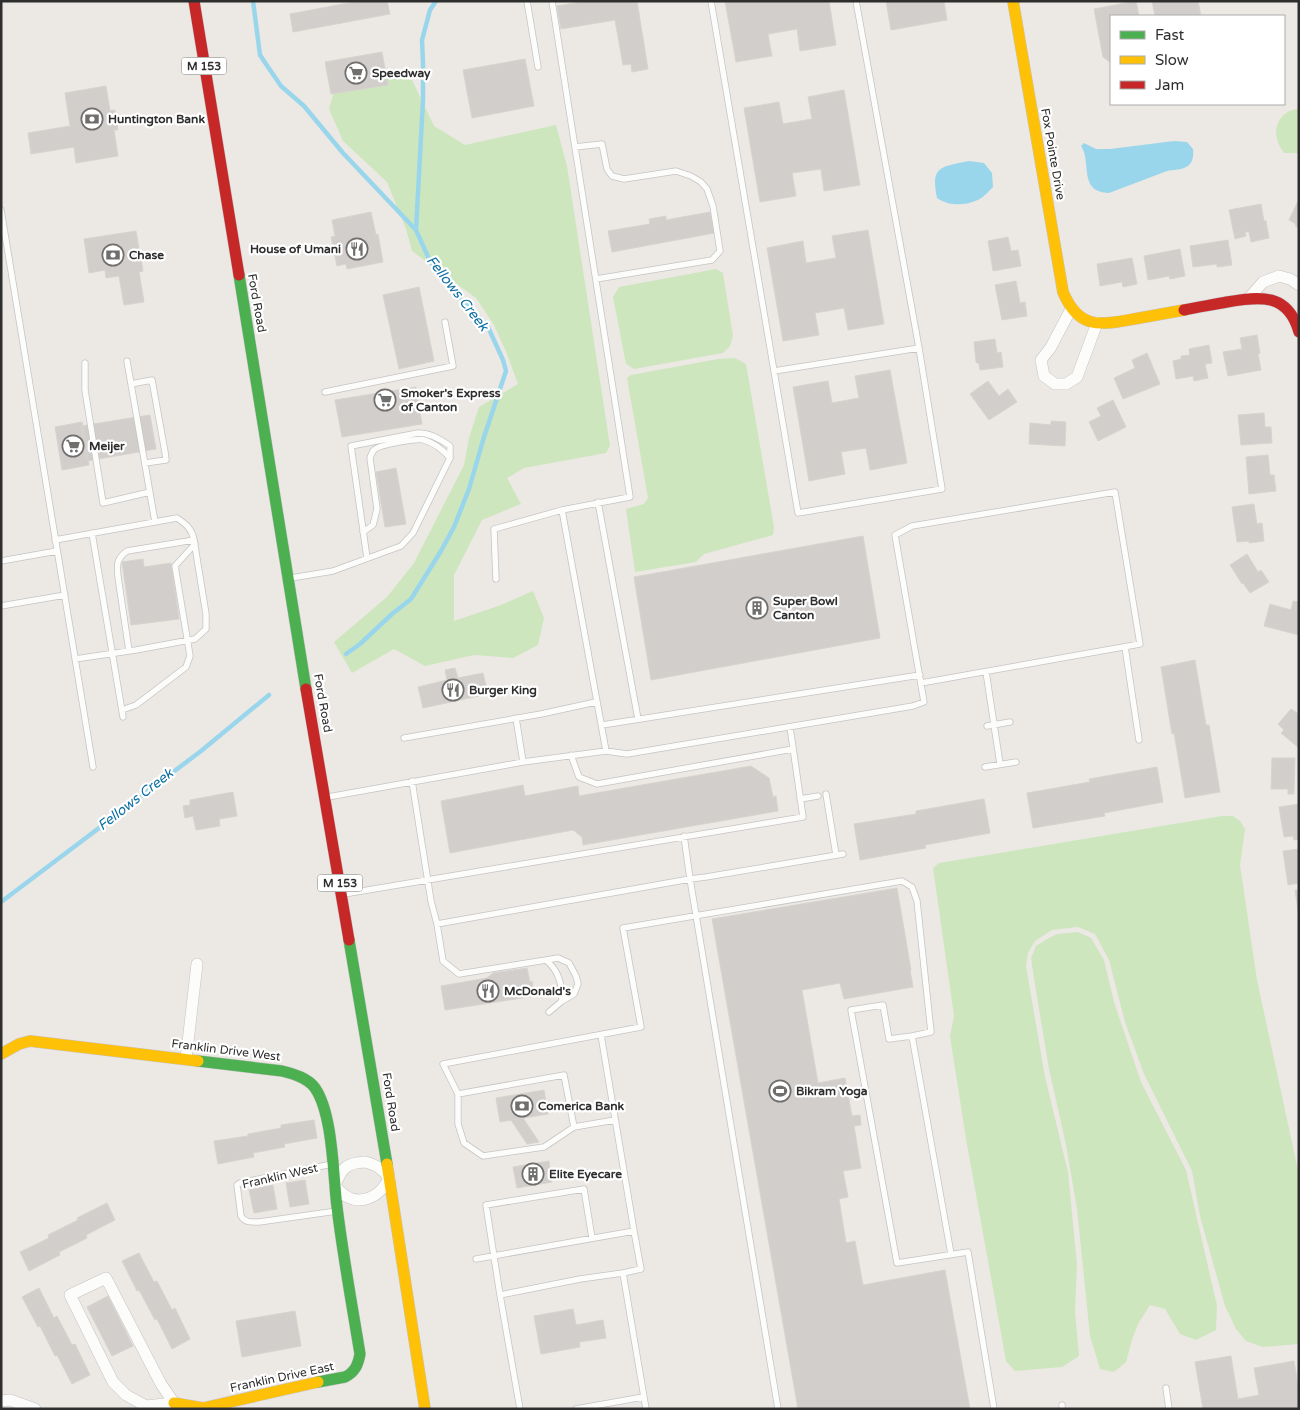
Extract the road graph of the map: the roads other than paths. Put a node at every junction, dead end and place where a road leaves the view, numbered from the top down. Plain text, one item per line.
1 (194, 1) edge
2 (527, 1) edge
3 (552, 1) edge
4 (711, 1) edge
5 (856, 1) edge
6 (1013, 1) edge
7 (538, 67) dead end
8 (575, 147) junction
9 (1, 210) edge
10 (2, 222) edge
11 (596, 279) junction
12 (1299, 286) edge
13 (1249, 298) junction
14 (1071, 309) junction
15 (1297, 314) edge
16 (445, 322) dead end
17 (1097, 324) junction
18 (1299, 332) edge
19 (919, 348) junction
20 (128, 361) dead end
21 (85, 363) dead end
22 (774, 371) junction
23 (131, 384) junction
24 (324, 392) dead end
25 (450, 458) junction
26 (145, 463) junction
27 (150, 492) junction
28 (598, 502) junction
29 (562, 510) junction
30 (155, 522) junction
31 (364, 532) junction
32 (92, 534) junction
33 (55, 540) junction
34 (195, 542) junction
35 (57, 551) junction
36 (367, 558) junction
37 (1, 561) edge
38 (289, 578) junction
39 (496, 579) dead end
40 (65, 595) junction
41 (1, 606) edge
42 (187, 641) junction
43 (1125, 647) junction
44 (129, 651) junction
45 (113, 654) junction
46 (75, 659) junction
47 (986, 672) junction
48 (920, 675) junction
49 (921, 683) junction
50 (596, 702) junction
51 (516, 718) junction
52 (638, 719) junction
53 (1010, 722) dead end
54 (602, 725) junction
55 (994, 725) junction
56 (987, 726) dead end
57 (790, 727) junction
58 (404, 738) dead end
59 (1139, 740) dead end
60 (793, 748) junction
61 (606, 751) junction
62 (571, 755) junction
63 (523, 762) junction
64 (1016, 762) dead end
65 (1000, 764) junction
66 (93, 767) dead end
67 (985, 767) dead end
68 (412, 781) junction
69 (826, 794) dead end
70 (818, 796) dead end
71 (325, 797) junction
72 (800, 799) junction
73 (684, 836) junction
74 (844, 854) dead end
75 (836, 855) junction
76 (690, 879) junction
77 (428, 880) junction
78 (342, 894) junction
79 (696, 916) junction
80 (437, 924) junction
81 (546, 960) junction
82 (197, 964) dead end
83 (562, 1001) junction
84 (549, 1012) dead end
85 (601, 1035) junction
86 (912, 1036) junction
87 (1, 1054) edge
88 (186, 1059) junction
89 (458, 1094) junction
90 (615, 1120) junction
91 (574, 1127) junction
92 (332, 1164) junction
93 (389, 1178) junction
94 (335, 1185) junction
95 (338, 1211) junction
96 (634, 1231) junction
97 (592, 1238) junction
98 (951, 1254) junction
99 (494, 1256) junction
100 (476, 1259) dead end
101 (623, 1273) junction
102 (500, 1295) junction
103 (1166, 1388) dead end
104 (643, 1397) junction
105 (1, 1400) edge
106 (174, 1403) junction
107 (35, 1409) edge
108 (426, 1409) edge
109 (520, 1409) edge
110 (576, 1409) edge
111 (646, 1409) edge
112 (778, 1409) edge
113 (994, 1409) edge
114 (1169, 1409) edge

1 - 38 main road, Ford Road / M 153
2 - 7 lane
3 - 8 lane
4 - 22 lane
5 - 19 lane
6 - 14 main road, Fox Pointe Drive
8 - 11 lane
8 - 11 lane
9 - 10 lane
10 - 33 lane
11 - 28 lane
12 - 13 street
13 - 15 main road
13 - 17 main road
14 - 17 main road
14 - 17 street
15 - 18 main road
16 - 24 lane
19 - 22 lane
19 - 22 lane
20 - 23 lane
21 - 27 lane
23 - 26 lane
23 - 26 lane
25 - 31 lane
25 - 31 lane
25 - 36 lane
26 - 27 lane
27 - 30 lane
28 - 29 lane
28 - 52 lane
29 - 39 lane
29 - 50 lane
30 - 32 lane
30 - 34 lane
31 - 36 lane
32 - 33 lane
32 - 45 lane
33 - 35 lane
34 - 42 lane
34 - 42 lane
34 - 44 lane
35 - 37 lane
35 - 40 lane
36 - 38 lane
38 - 71 main road, Ford Road / M 153
40 - 41 lane
40 - 46 lane
42 - 44 lane
42 - 45 lane
43 - 47 lane
43 - 48 lane
43 - 59 lane
44 - 45 lane
45 - 46 lane
46 - 66 lane
47 - 49 lane
47 - 55 lane
48 - 49 lane
48 - 52 lane
49 - 57 lane
50 - 51 lane
50 - 54 lane
51 - 58 lane
51 - 63 lane
52 - 54 lane
53 - 55 lane
54 - 61 lane
55 - 56 lane
55 - 65 lane
57 - 60 lane
57 - 61 lane
60 - 62 lane
60 - 72 lane
61 - 62 lane
62 - 63 lane
63 - 68 lane
64 - 65 lane
65 - 67 lane
68 - 71 lane
68 - 77 lane
69 - 75 lane
70 - 72 lane
71 - 78 main road, Ford Road / M 153
72 - 73 lane
73 - 76 lane
73 - 77 lane
74 - 75 lane
75 - 76 lane
76 - 79 lane
76 - 80 lane
77 - 78 lane
77 - 80 lane
78 - 93 main road, Ford Road / M 153
79 - 85 lane
79 - 86 lane
79 - 112 lane
80 - 81 lane
81 - 83 lane
81 - 83 lane
82 - 88 street
83 - 84 lane
85 - 89 lane
85 - 90 lane
86 - 98 lane
86 - 98 lane
87 - 88 main road, Franklin Drive West
88 - 92 main road, Franklin Drive West
89 - 91 lane
89 - 91 lane
90 - 91 lane
90 - 96 lane
92 - 94 main road, Franklin Drive West
92 - 95 lane, Franklin West
93 - 94 street
93 - 94 street
93 - 108 main road, Ford Road / M 153
94 - 95 main road, Franklin Drive East
95 - 106 main road, Franklin Drive East
96 - 97 lane
96 - 101 lane
97 - 99 lane
97 - 99 lane
98 - 113 lane
99 - 100 lane
99 - 102 lane
101 - 102 lane
101 - 104 lane
102 - 109 lane
103 - 114 lane
104 - 110 lane
104 - 111 lane
105 - 107 street
106 - 106 street, Franklin Drive East

